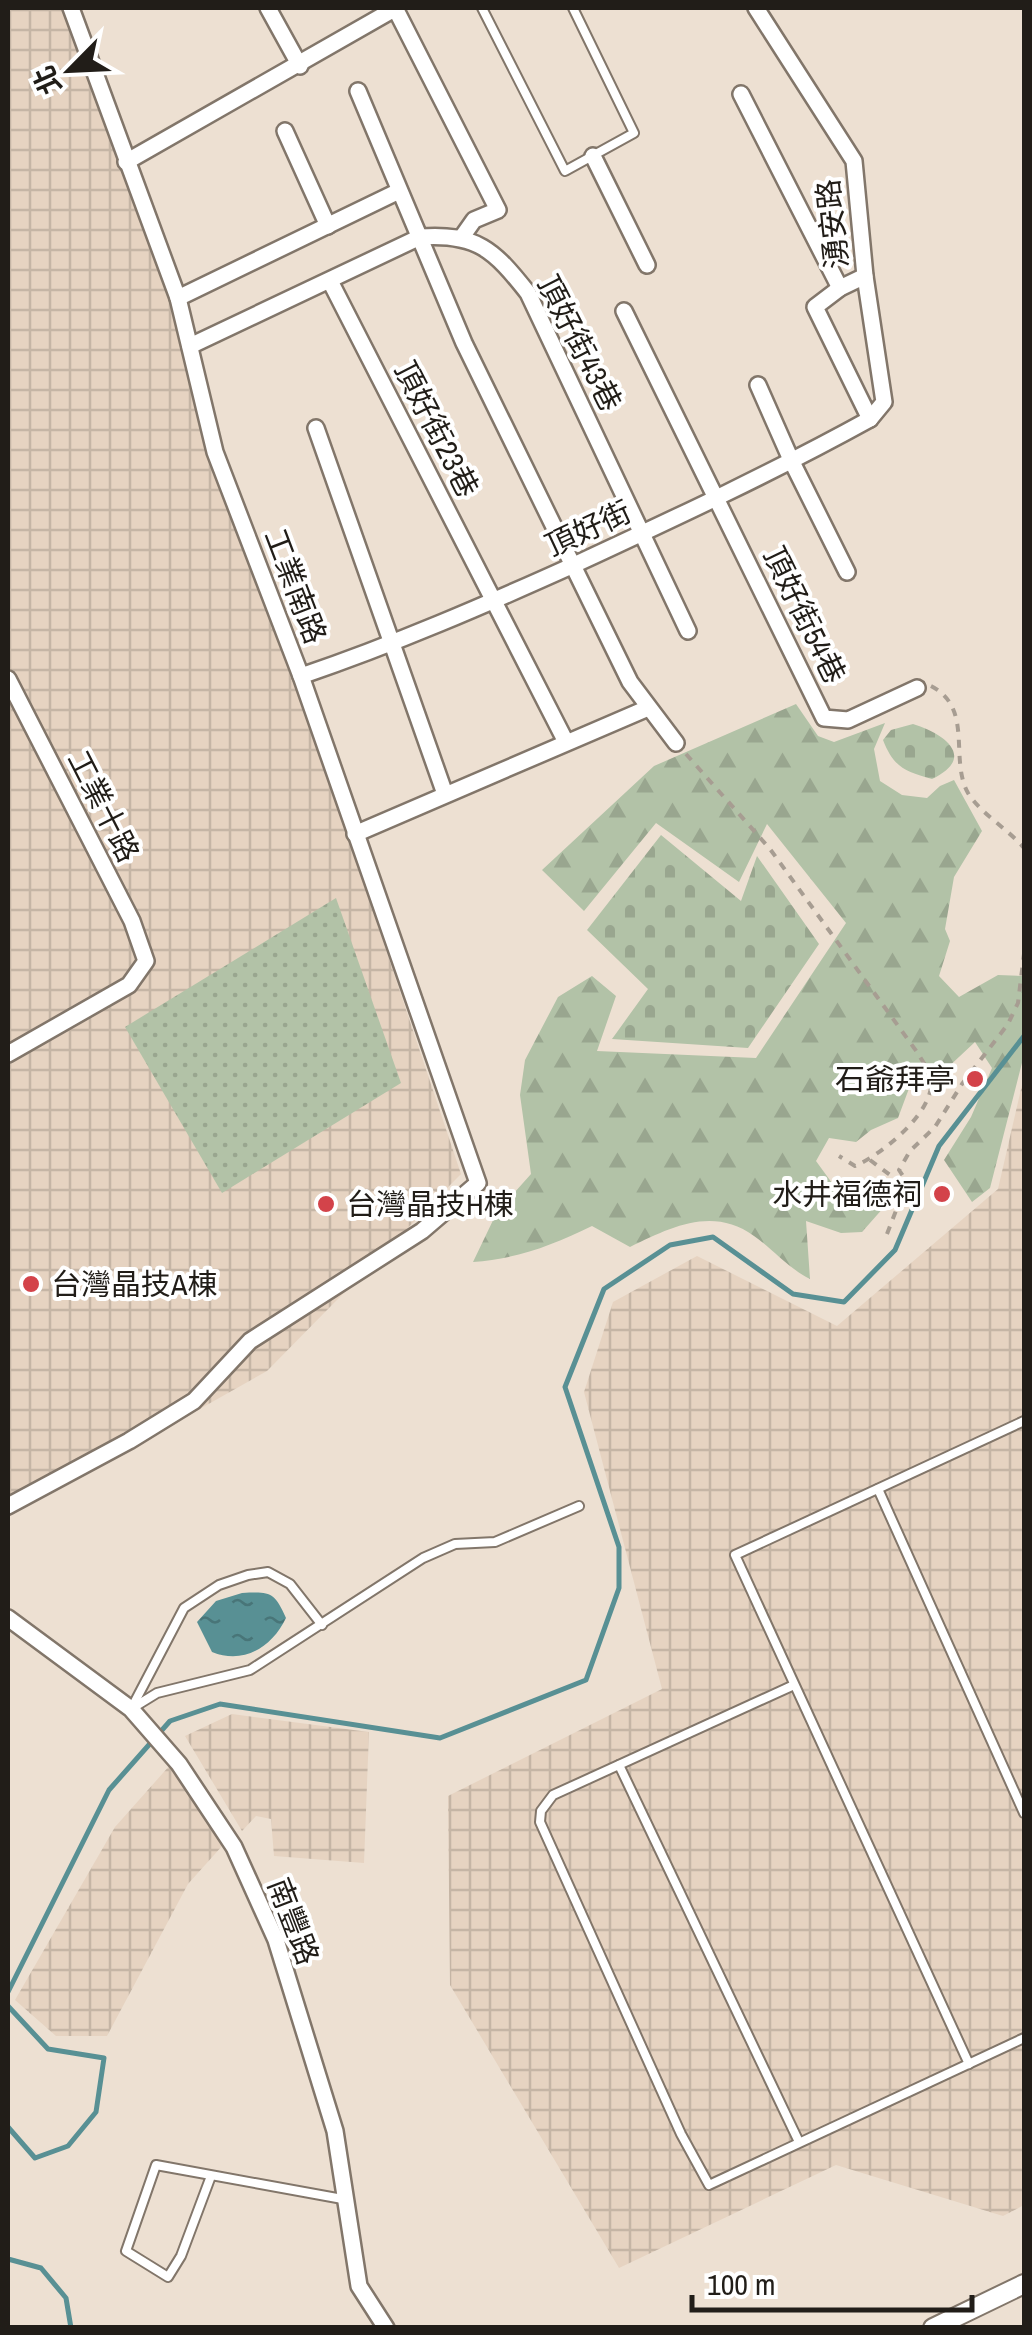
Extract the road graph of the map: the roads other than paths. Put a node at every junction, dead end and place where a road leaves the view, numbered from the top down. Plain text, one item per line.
1 (71, 8) edge
2 (268, 8) edge
3 (396, 8) edge
4 (482, 8) edge
5 (572, 8) edge
6 (756, 8) edge
7 (300, 66) junction
8 (358, 91) dead end
9 (741, 94) dead end
10 (285, 131) dead end
11 (593, 156) junction
12 (126, 162) junction
13 (399, 190) junction
14 (328, 226) junction
15 (420, 237) junction
16 (462, 237) junction
17 (647, 264) dead end
18 (865, 276) junction
19 (330, 281) junction
20 (840, 288) junction
21 (178, 298) junction
22 (624, 311) dead end
23 (190, 346) junction
24 (758, 384) dead end
25 (884, 402) joint
26 (870, 418) junction
27 (316, 428) dead end
28 (792, 462) junction
29 (718, 499) junction
30 (644, 533) junction
31 (572, 565) junction
32 (847, 572) dead end
33 (495, 602) junction
34 (688, 631) dead end
35 (394, 644) junction
36 (301, 676) junction
37 (8, 679) edge
38 (917, 688) road end
39 (648, 708) junction
40 (566, 742) junction
41 (676, 743) road end
42 (445, 794) junction
43 (355, 834) junction
44 (8, 1054) edge
45 (1024, 1421) edge
46 (878, 1489) junction
47 (8, 1506) edge
48 (580, 1506) dead end
49 (8, 1621) edge
50 (322, 1625) junction
51 (794, 1685) junction
52 (131, 1709) junction
53 (619, 1764) junction
54 (1024, 1813) edge
55 (1024, 2038) edge
56 (969, 2064) junction
57 (799, 2142) junction
58 (212, 2176) junction
59 (348, 2200) junction
60 (1024, 2284) edge
61 (386, 2328) edge
62 (933, 2328) edge

1 - 12 street, 工業南路
2 - 7 street
3 - 7 street
3 - 16 street
4 - 11 lane
5 - 11 lane
6 - 18 street, 湧安路
7 - 12 street
8 - 13 street
9 - 20 street
10 - 14 street
11 - 17 street
12 - 21 street, 工業南路
13 - 14 street
13 - 15 street
14 - 21 street
15 - 16 street
15 - 19 street
15 - 31 street
16 - 30 street, 頂好街43巷
18 - 20 street
18 - 25 street, 湧安路
19 - 23 street
19 - 33 street, 頂好街23巷
20 - 26 street
21 - 23 street, 工業南路
22 - 29 street
23 - 36 street, 工業南路
24 - 28 street
25 - 26 street, 頂好街
26 - 28 street, 頂好街
27 - 35 street
28 - 29 street, 頂好街
28 - 32 street
29 - 30 street, 頂好街
29 - 38 street, 頂好街54巷
30 - 31 street, 頂好街
30 - 34 street, 頂好街43巷
31 - 33 street, 頂好街
31 - 39 street
33 - 35 street, 頂好街
33 - 40 street, 頂好街23巷
35 - 36 street, 頂好街
35 - 42 street
36 - 43 street, 工業南路
37 - 44 street, 工業十路
39 - 40 street
39 - 41 street
40 - 42 street
42 - 43 street
43 - 47 street, 工業南路
45 - 46 lane
46 - 51 lane
46 - 54 lane
48 - 50 lane
49 - 52 street, 南豐路
50 - 52 lane
50 - 52 lane
51 - 53 lane
51 - 56 lane
52 - 59 street, 南豐路
53 - 57 lane
53 - 57 lane
55 - 56 lane
56 - 57 lane
58 - 58 lane
58 - 59 lane
59 - 61 street, 南豐路
60 - 62 street

